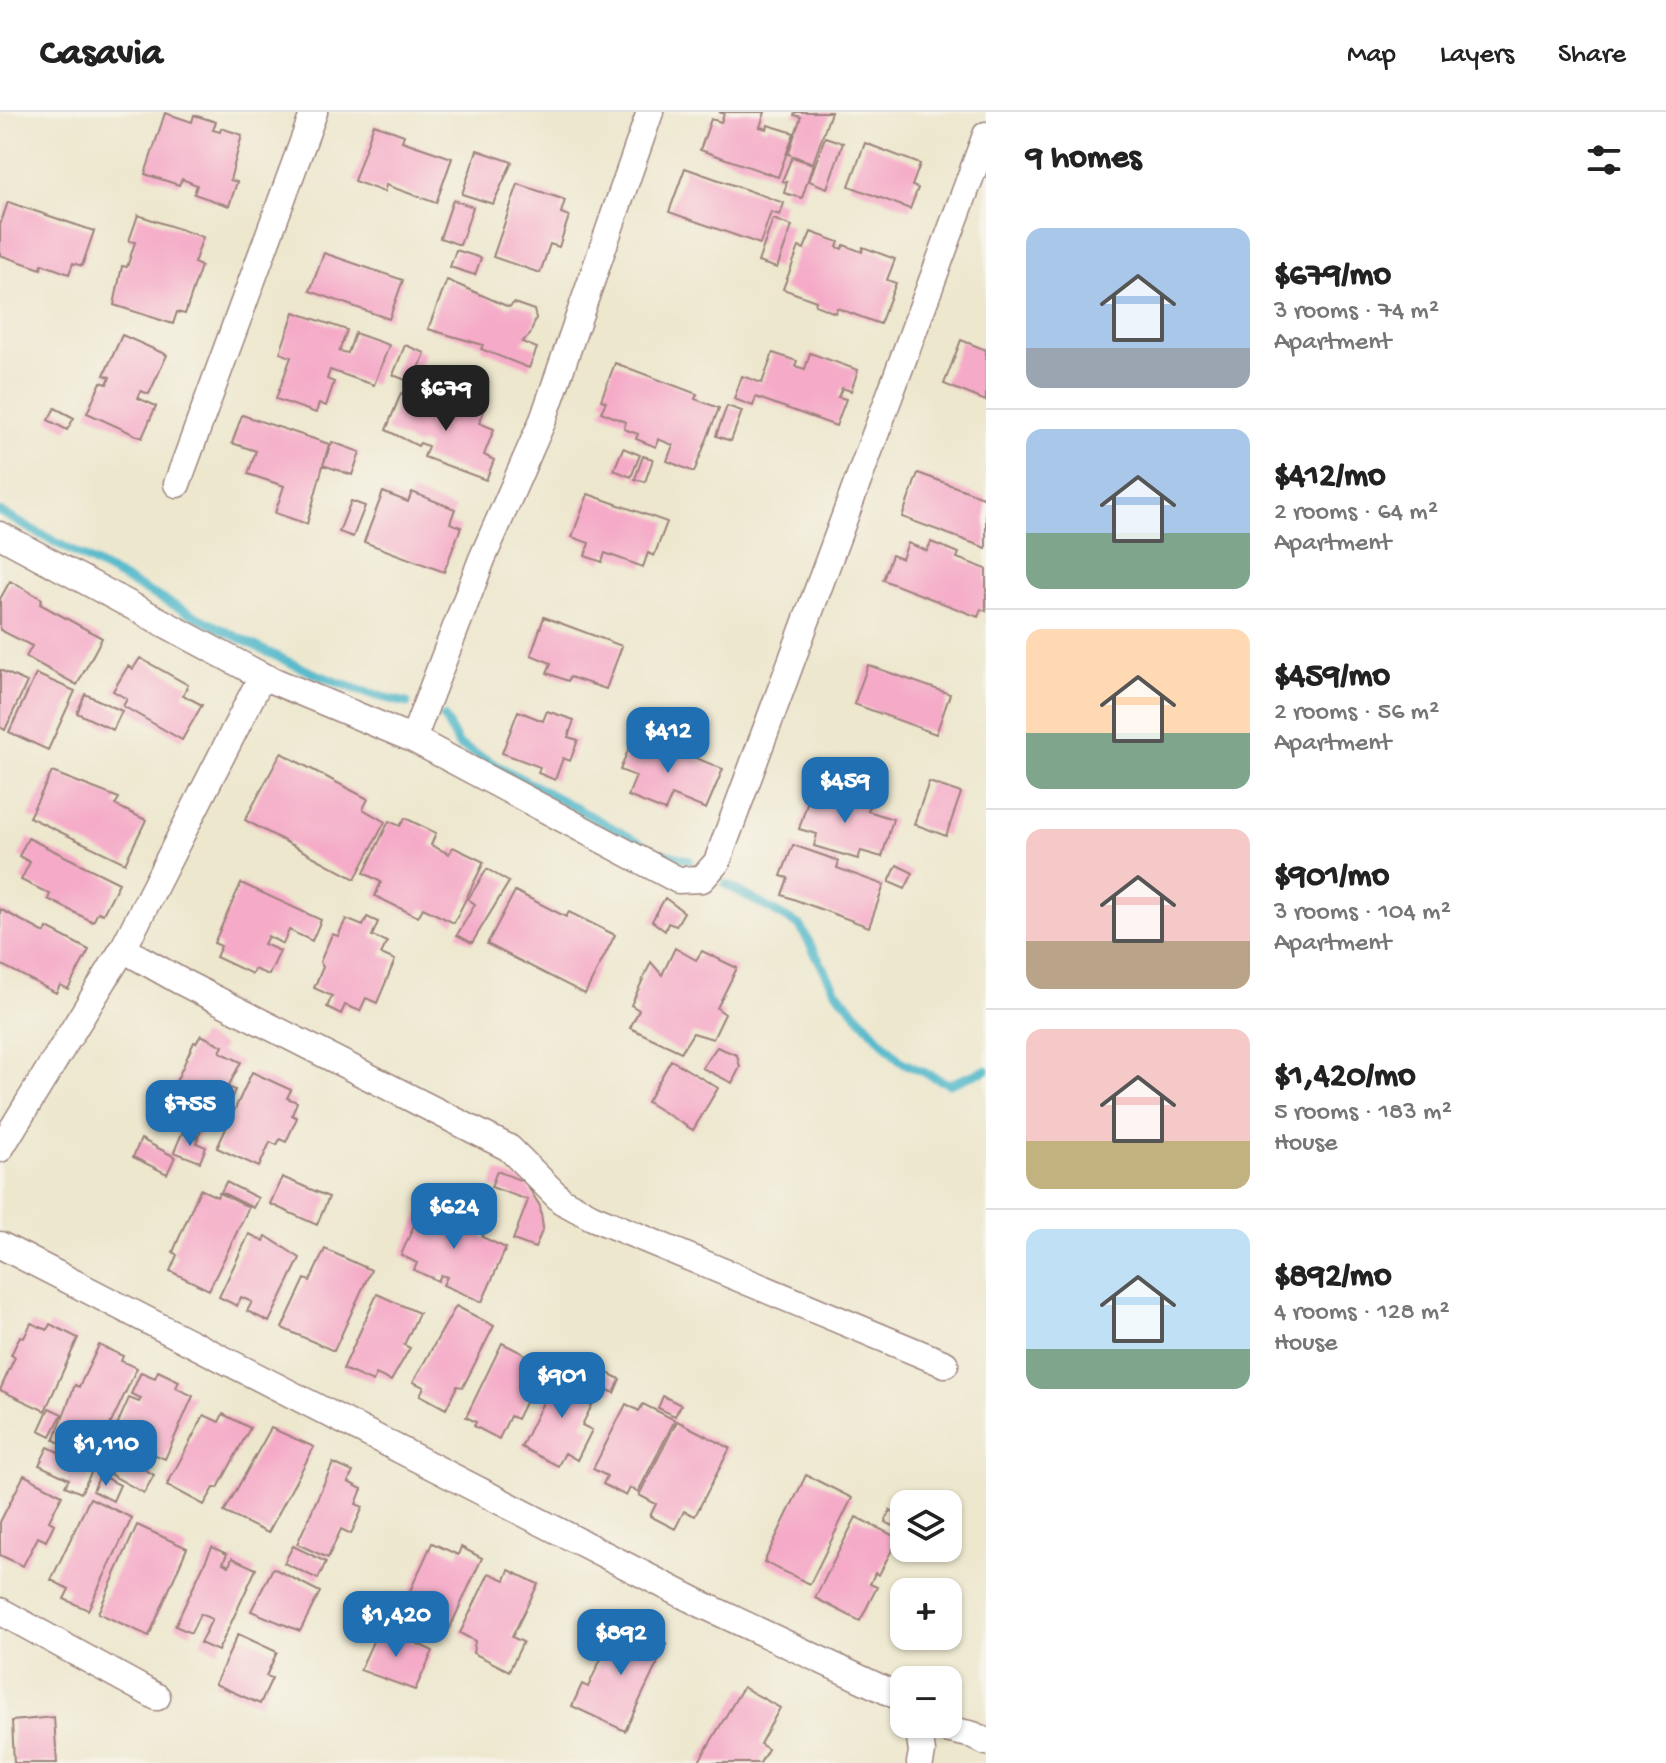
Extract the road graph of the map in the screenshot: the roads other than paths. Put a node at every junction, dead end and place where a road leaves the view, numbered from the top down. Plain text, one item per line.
1 (314, 112) edge
2 (650, 112) edge
3 (986, 135) edge
4 (177, 484) dead end
5 (0, 535) edge
6 (262, 676) junction
7 (413, 739) junction
8 (123, 949) junction
9 (0, 1149) edge
10 (0, 1245) edge
11 (945, 1364) dead end
12 (0, 1611) edge
13 (890, 1692) edge
14 (157, 1697) dead end
15 (962, 1733) edge
16 (920, 1738) edge
17 (986, 1742) edge
18 (920, 1763) edge

1 - 4 street
2 - 7 street
3 - 7 street
5 - 6 street
6 - 7 street
6 - 8 street
8 - 9 street
8 - 11 street
10 - 13 street
12 - 14 street
15 - 17 street
16 - 18 street

